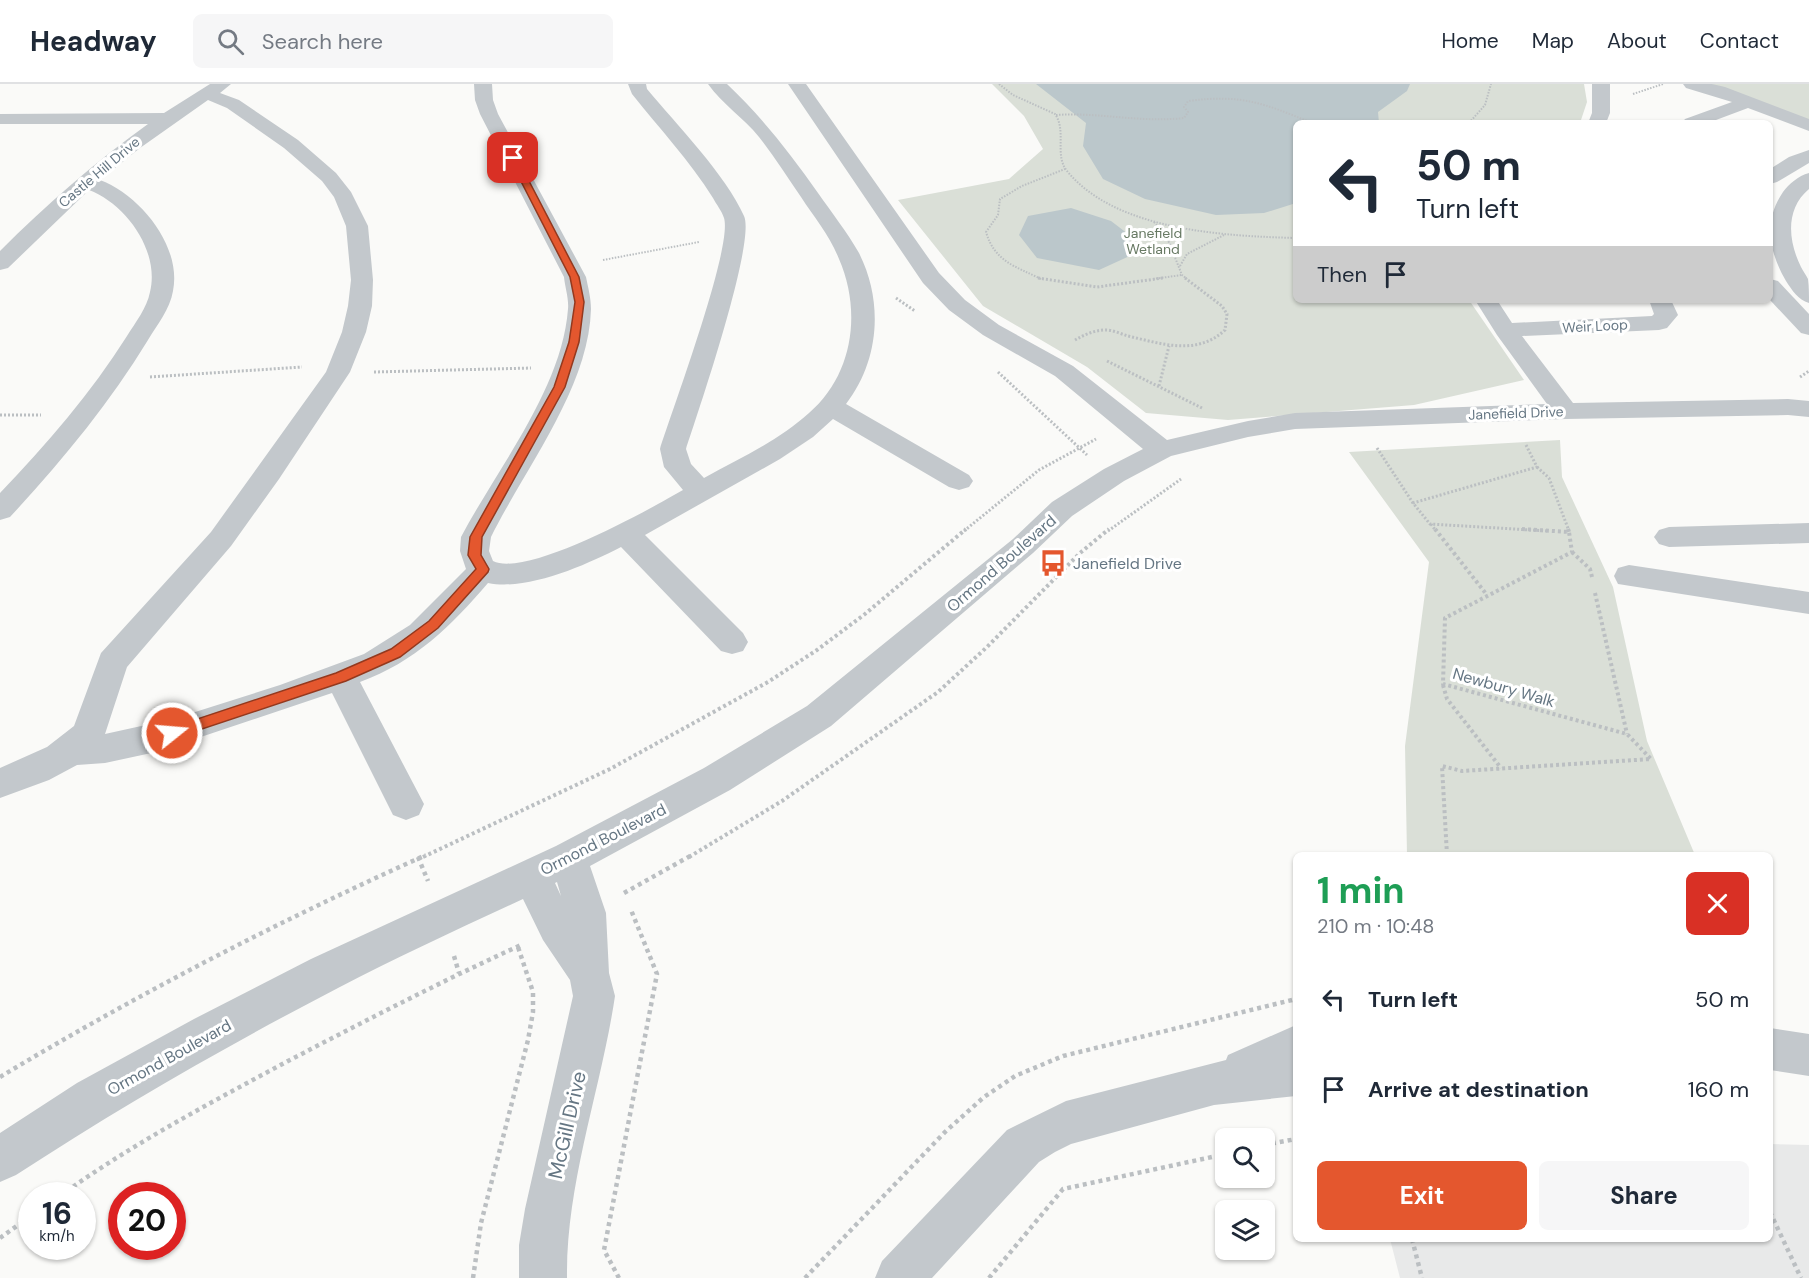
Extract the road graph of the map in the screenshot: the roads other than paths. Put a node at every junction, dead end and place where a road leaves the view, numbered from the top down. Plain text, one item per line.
1 (483, 84) edge
2 (637, 84) edge
3 (717, 84) edge
4 (797, 84) edge
5 (1601, 84) edge
6 (1692, 84) edge
7 (214, 89) edge
8 (1749, 102) junction
9 (167, 118) junction
10 (0, 119) edge
11 (1598, 120) edge
12 (1699, 120) edge
13 (1809, 125) edge
14 (1809, 156) edge
15 (1773, 176) edge
16 (1809, 179) edge
17 (85, 182) junction
18 (0, 262) edge
19 (1773, 289) edge
20 (1809, 296) edge
21 (1488, 303) edge
22 (1661, 303) edge
23 (1809, 328) edge
24 (1505, 330) junction
25 (830, 406) junction
26 (1802, 406) edge
27 (1566, 411) junction
28 (1162, 450) junction
29 (960, 481) dead end
30 (701, 492) junction
31 (0, 510) edge
32 (624, 532) junction
33 (1809, 533) edge
34 (1669, 537) dead end
35 (483, 569) junction
36 (1629, 576) dead end
37 (1809, 603) edge
38 (732, 642) dead end
39 (341, 677) junction
40 (71, 750) junction
41 (0, 783) edge
42 (406, 804) dead end
43 (569, 858) junction
44 (531, 876) junction
45 (571, 920) junction
46 (1293, 1047) edge
47 (1293, 1074) edge
48 (1214, 1083) junction
49 (0, 1159) edge
50 (543, 1278) edge
51 (899, 1278) edge

1 - 35 street
2 - 30 street
3 - 25 street
4 - 28 street
5 - 11 street
6 - 8 street
7 - 9 street, Castle Hill Drive
7 - 40 street
8 - 12 street
8 - 13 street
9 - 10 street
9 - 17 street, Castle Hill Drive
14 - 15 street
16 - 20 street
17 - 18 street, Castle Hill Drive
17 - 31 street
19 - 23 street
21 - 24 street
22 - 24 street, Weir Loop
24 - 27 street
25 - 29 street
25 - 30 street
26 - 27 street, Janefield Drive
27 - 28 street, Janefield Drive
28 - 43 street, Ormond Boulevard
30 - 32 street
32 - 35 street
32 - 38 street
33 - 34 street
35 - 39 street
36 - 37 street
39 - 40 street
39 - 42 street
40 - 41 street
43 - 44 street, Ormond Boulevard
43 - 45 street, McGill Drive
44 - 45 street, McGill Drive
44 - 49 street, Ormond Boulevard
45 - 50 street, McGill Drive
46 - 48 street
47 - 48 street
48 - 51 street

